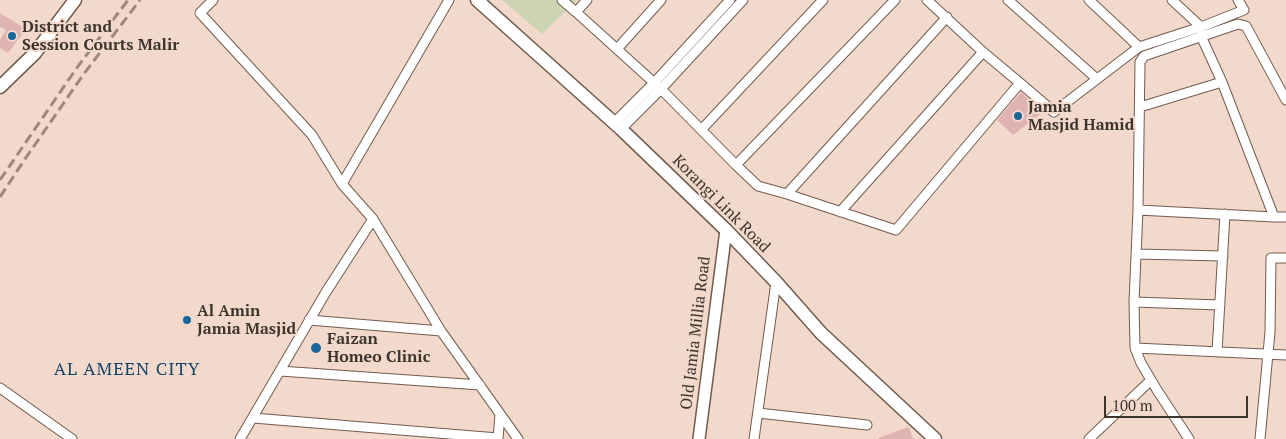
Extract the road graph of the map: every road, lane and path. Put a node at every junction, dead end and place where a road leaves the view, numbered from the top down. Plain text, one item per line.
1 (75, 0) edge
2 (213, 0) edge
3 (449, 0) edge
4 (477, 0) edge
5 (562, 0) edge
6 (587, 0) edge
7 (661, 0) edge
8 (730, 0) edge
9 (743, 0) edge
10 (823, 0) edge
11 (895, 0) edge
12 (928, 0) edge
13 (1008, 0) edge
14 (1089, 0) edge
15 (1172, 0) edge
16 (1238, 0) edge
17 (576, 12) junction
18 (947, 17) junction
19 (1201, 31) junction
20 (1139, 47) junction
21 (617, 49) junction
22 (983, 52) junction
23 (1097, 79) junction
24 (1222, 82) junction
25 (1020, 83) junction
26 (658, 86) junction
27 (0, 87) edge
28 (1286, 100) edge
29 (1140, 107) junction
30 (618, 126) junction
31 (702, 129) junction
32 (736, 165) junction
33 (342, 184) junction
34 (787, 194) junction
35 (1138, 210) junction
36 (840, 212) junction
37 (1225, 214) junction
38 (1274, 217) junction
39 (1286, 217) edge
40 (373, 219) junction
41 (726, 230) junction
42 (1136, 254) junction
43 (1223, 256) junction
44 (1286, 258) edge
45 (776, 282) junction
46 (1134, 302) junction
47 (1220, 306) junction
48 (309, 320) junction
49 (441, 330) junction
50 (1135, 348) junction
51 (1217, 352) junction
52 (1268, 354) junction
53 (1286, 355) edge
54 (280, 371) junction
55 (1150, 380) junction
56 (480, 385) junction
57 (0, 388) edge
58 (758, 413) junction
59 (500, 414) junction
60 (253, 418) junction
61 (867, 425) dead end
62 (498, 438) edge
63 (72, 439) edge
64 (240, 439) edge
65 (518, 439) edge
66 (699, 439) edge
67 (754, 439) edge
68 (935, 439) edge
69 (1089, 439) edge
70 (1189, 439) edge
71 (1260, 439) edge

1 - 27 main road
2 - 33 street
3 - 33 street
4 - 30 main road, Korangi Link Road
5 - 17 street
6 - 17 street
7 - 21 street
8 - 26 street
9 - 26 street
10 - 31 street
11 - 32 street
12 - 18 street
13 - 23 street
14 - 20 street
15 - 19 street
16 - 19 street
17 - 21 street
18 - 22 street
18 - 34 street
19 - 20 street
19 - 24 street
19 - 28 street
19 - 29 street
20 - 23 street
21 - 26 street
22 - 25 street
22 - 36 street
23 - 25 street
24 - 29 street
24 - 38 street
25 - 36 street
26 - 30 street
26 - 31 street
29 - 35 street
30 - 41 main road, Korangi Link Road
31 - 32 street
32 - 34 street
33 - 40 street
34 - 36 street
35 - 37 street
35 - 42 street
37 - 38 street
37 - 43 street
38 - 39 street
40 - 48 street
40 - 49 street
41 - 45 main road, Korangi Link Road
41 - 66 street, Old Jamia Millia Road
42 - 43 street
42 - 46 street
43 - 47 street
44 - 52 street
45 - 58 street
45 - 68 main road, Korangi Link Road
46 - 47 street
46 - 50 street
47 - 51 street
48 - 49 street
48 - 54 street
49 - 56 street
50 - 51 street
50 - 55 street
51 - 52 street
52 - 53 street
52 - 71 street
54 - 56 street
54 - 60 street
55 - 69 street
55 - 70 street
56 - 59 street
57 - 63 street
58 - 61 street
58 - 67 street
59 - 62 street
59 - 65 street
60 - 62 street
60 - 64 street

